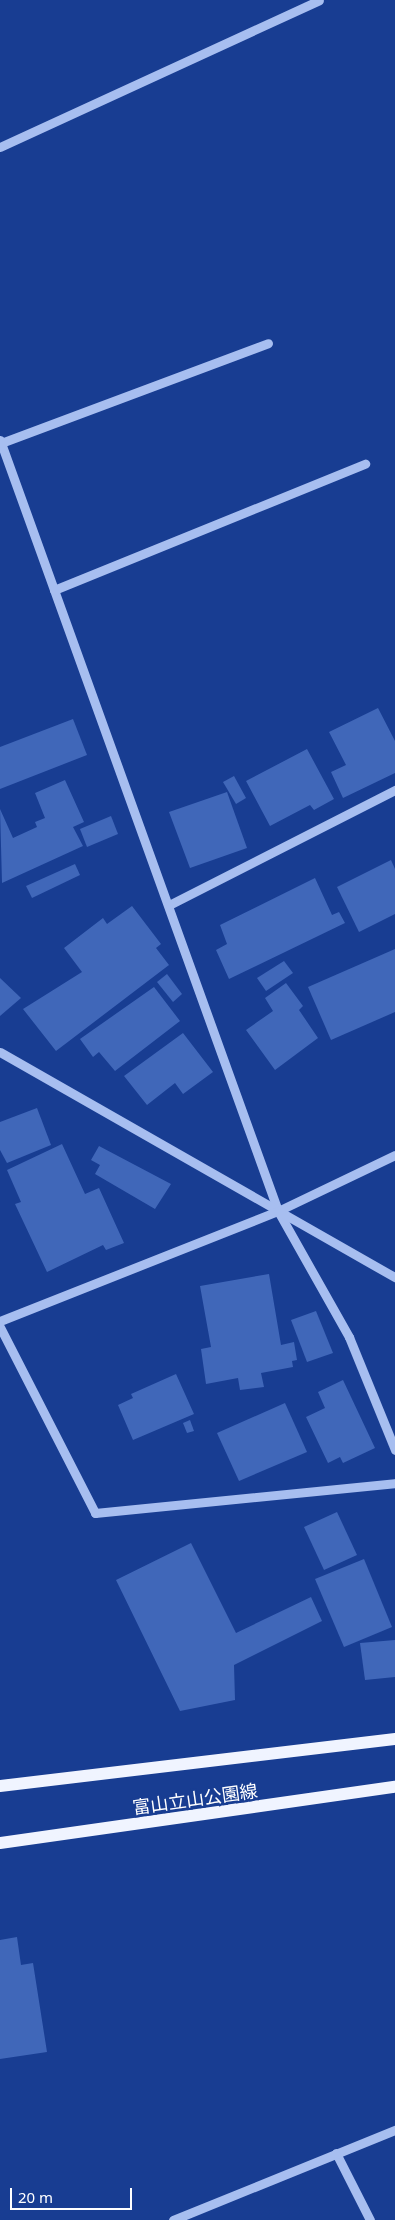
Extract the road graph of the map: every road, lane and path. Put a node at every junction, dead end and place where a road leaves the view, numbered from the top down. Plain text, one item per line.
1 (319, 0) edge
2 (0, 147) edge
3 (268, 343) dead end
4 (0, 441) edge
5 (365, 464) dead end
6 (54, 590) junction
7 (395, 790) edge
8 (169, 905) junction
9 (0, 1052) edge
10 (395, 1155) edge
11 (278, 1211) junction
12 (395, 1278) edge
13 (0, 1321) edge
14 (0, 1327) edge
15 (395, 1450) edge
16 (395, 1483) edge
17 (395, 1739) edge
18 (0, 1786) edge
19 (395, 1787) edge
20 (0, 1843) edge
21 (395, 2130) edge
22 (336, 2153) junction
23 (173, 2220) edge
24 (370, 2220) edge

1 - 2 street
3 - 4 street
4 - 6 street
5 - 6 street
6 - 8 street
7 - 8 street
8 - 11 street
9 - 11 street
10 - 11 street
11 - 12 street
11 - 13 street
11 - 15 street
14 - 16 street
17 - 18 main road, 富山立山公園線
19 - 20 main road, 富山立山公園線
21 - 22 street
22 - 23 street
22 - 24 street

